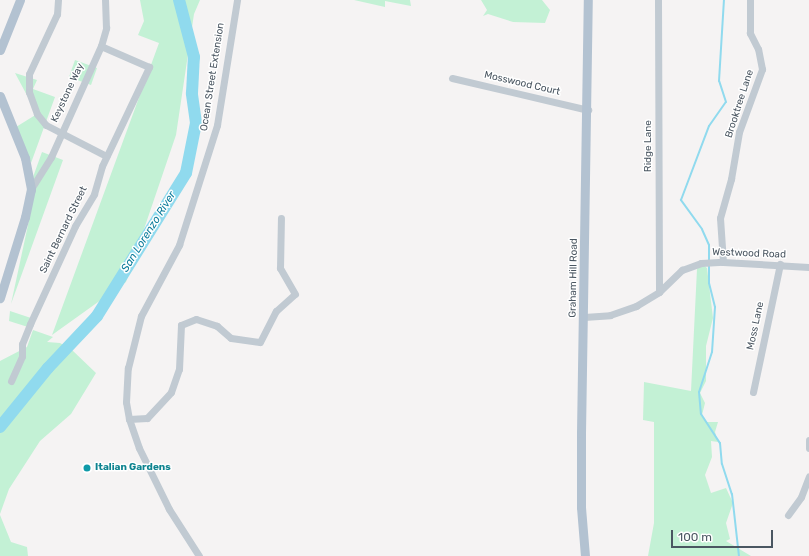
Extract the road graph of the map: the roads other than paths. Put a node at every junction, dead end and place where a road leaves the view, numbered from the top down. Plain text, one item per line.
1 (20, 0) edge
2 (58, 0) edge
3 (105, 0) edge
4 (237, 0) edge
5 (588, 0) edge
6 (658, 0) edge
7 (750, 0) edge
8 (101, 46) junction
9 (0, 50) edge
10 (452, 78) dead end
11 (0, 96) edge
12 (588, 110) junction
13 (60, 133) junction
14 (106, 156) junction
15 (31, 189) junction
16 (281, 218) dead end
17 (719, 262) junction
18 (780, 264) junction
19 (809, 267) edge
20 (659, 292) junction
21 (0, 298) edge
22 (584, 317) junction
23 (11, 381) dead end
24 (753, 392) dead end
25 (129, 419) junction
26 (809, 440) edge
27 (809, 448) edge
28 (809, 476) edge
29 (788, 515) dead end
30 (199, 556) edge
31 (585, 556) edge

1 - 9 main road
2 - 13 street
3 - 8 street, Keystone Way
4 - 25 street, Ocean Street Extension
5 - 12 main road, Graham Hill Road
6 - 20 street, Ridge Lane
7 - 17 street, Brooktree Lane
8 - 13 street, Keystone Way
8 - 14 street, Saint Bernard Street
10 - 12 street, Mosswood Court
11 - 15 main road
12 - 22 main road, Graham Hill Road
13 - 14 street
13 - 15 street, Keystone Way
14 - 23 street, Saint Bernard Street
15 - 21 main road
16 - 25 street
17 - 18 street, Westwood Road
17 - 20 street, Westwood Road
18 - 19 street, Westwood Road
18 - 24 street, Moss Lane
20 - 22 street, Westwood Road
22 - 31 main road, Graham Hill Road
25 - 30 street, Ocean Street Extension
26 - 27 street
28 - 29 street

